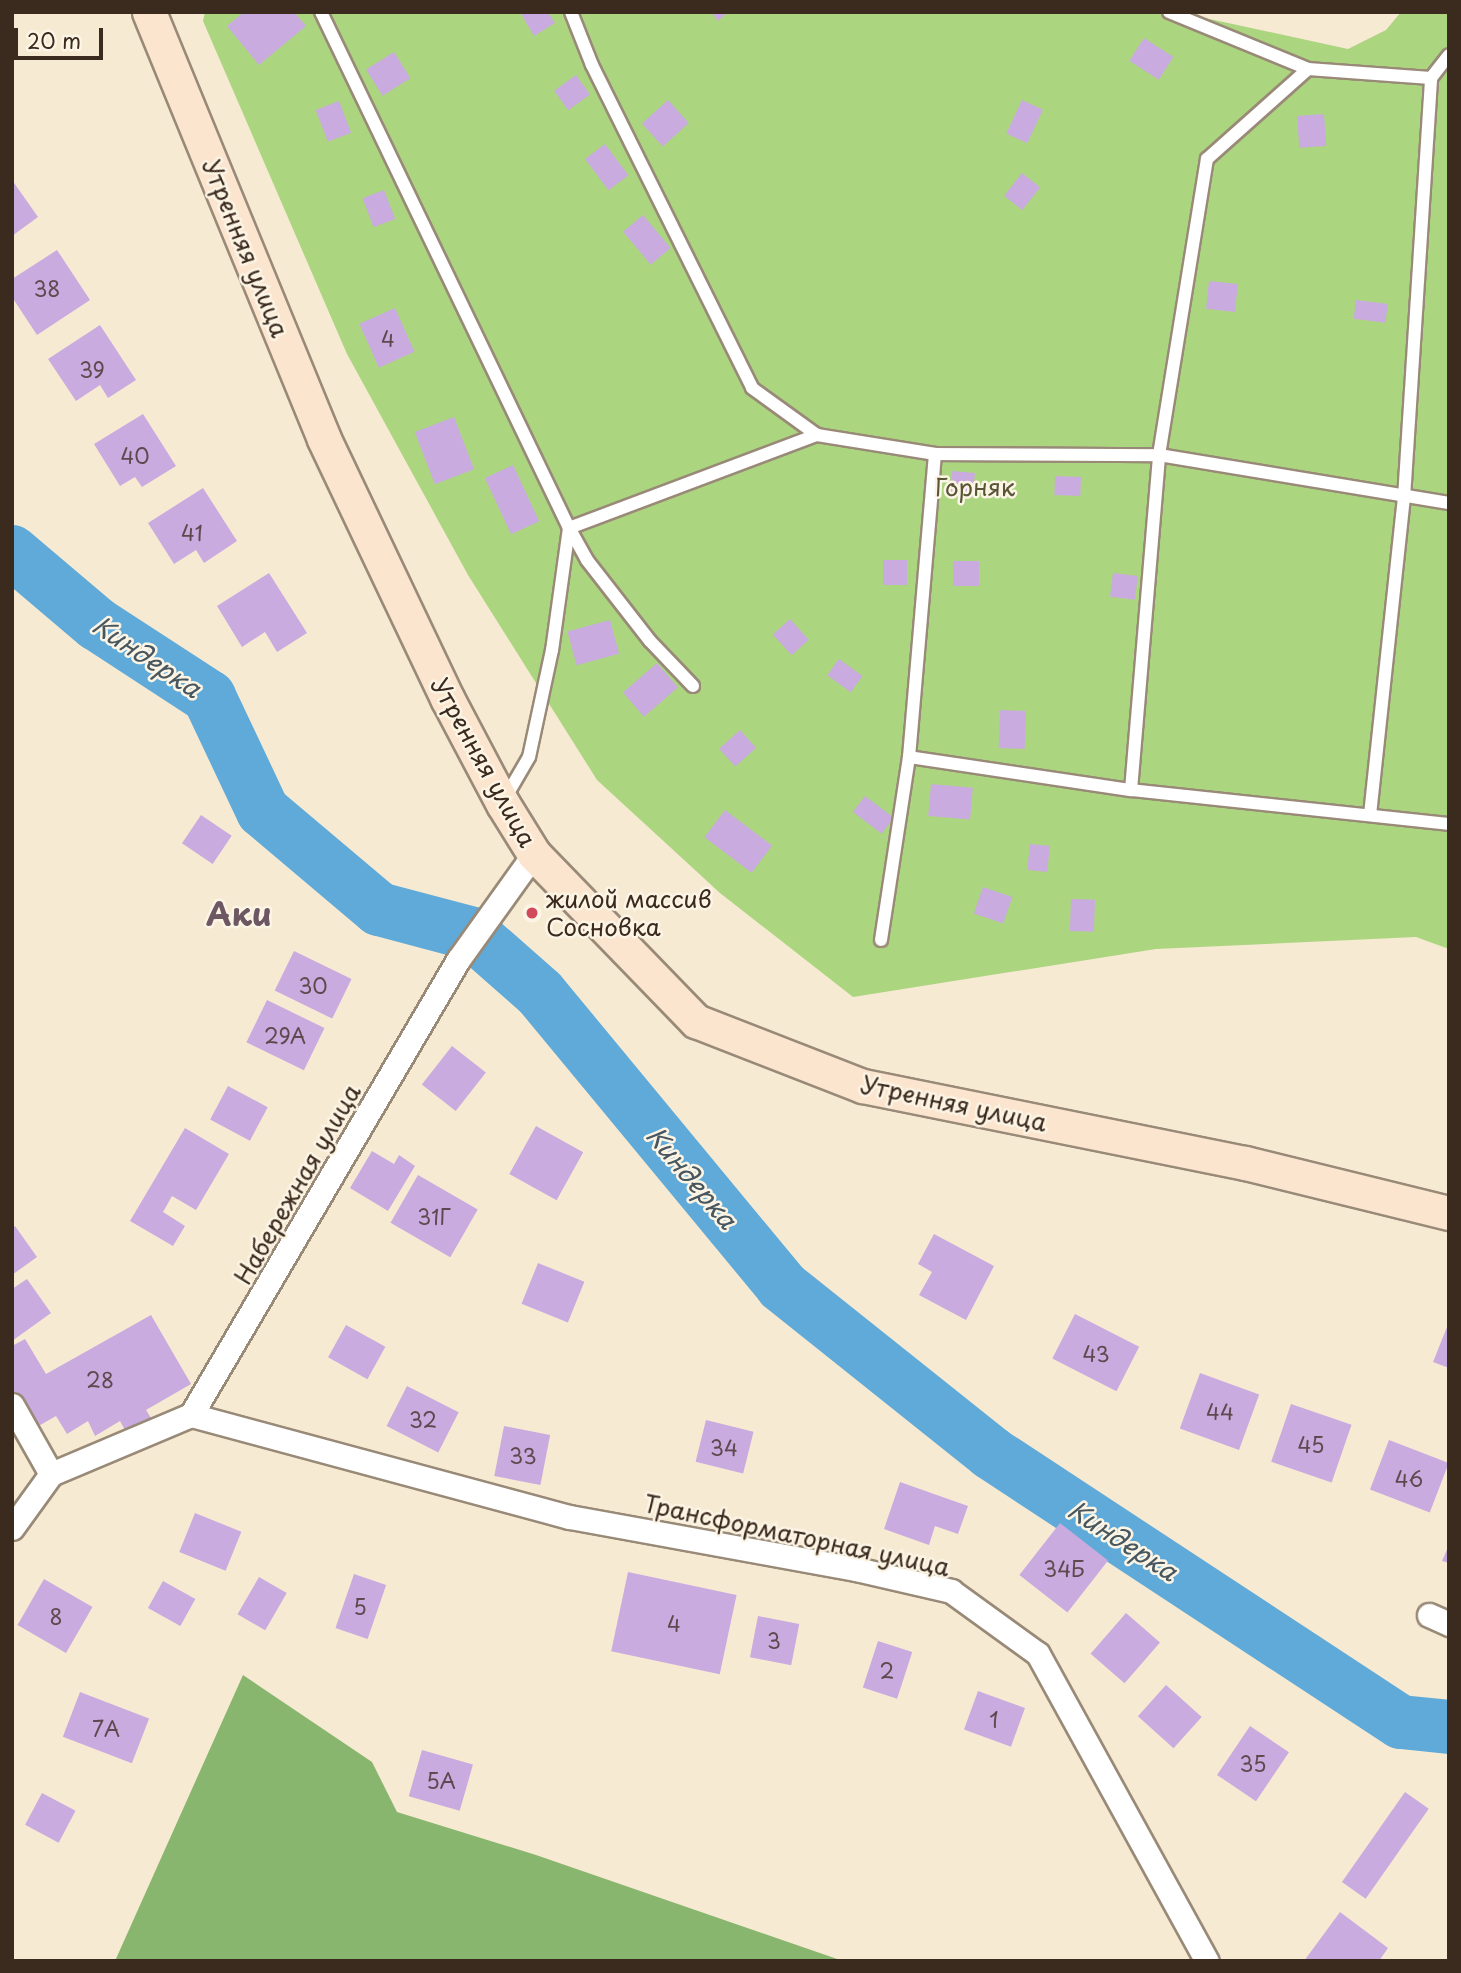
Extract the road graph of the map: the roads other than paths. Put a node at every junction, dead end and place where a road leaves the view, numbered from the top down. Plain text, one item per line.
1 (149, 12) edge
2 (321, 12) edge
3 (571, 12) edge
4 (1169, 12) edge
5 (1449, 55) edge
6 (1308, 69) junction
7 (1431, 78) junction
8 (817, 435) junction
9 (935, 454) junction
10 (1159, 455) junction
11 (1404, 498) junction
12 (1449, 503) edge
13 (569, 528) junction
14 (693, 686) dead end
15 (909, 757) junction
16 (1131, 790) junction
17 (502, 804) junction
18 (1370, 815) junction
19 (1449, 824) edge
20 (534, 854) junction
21 (881, 940) dead end
22 (1449, 1213) edge
23 (12, 1405) edge
24 (191, 1415) junction
25 (51, 1474) junction
26 (12, 1528) edge
27 (1207, 1961) edge

1 - 17 street, Утренняя улица
2 - 13 lane
3 - 8 lane
4 - 6 lane
5 - 7 lane
6 - 7 lane
6 - 10 lane
7 - 11 lane
8 - 9 lane
8 - 13 lane
9 - 10 lane
9 - 15 lane
10 - 11 lane
10 - 16 lane
11 - 12 lane
11 - 18 lane
13 - 14 lane
13 - 17 lane
15 - 16 lane
15 - 21 lane
16 - 18 lane
17 - 20 street, Утренняя улица
18 - 19 lane
20 - 22 street, Утренняя улица
20 - 24 street, Набережная улица
23 - 25 street
24 - 25 street
24 - 27 street, Трансформаторная улица
25 - 26 street

